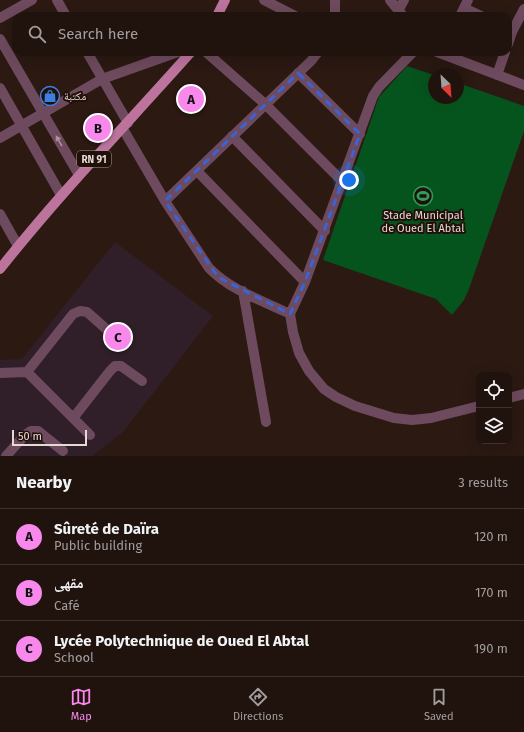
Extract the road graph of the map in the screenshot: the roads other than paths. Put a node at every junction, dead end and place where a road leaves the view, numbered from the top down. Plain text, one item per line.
1 (32, 0) edge
2 (57, 0) edge
3 (226, 0) edge
4 (264, 0) edge
5 (336, 0) edge
6 (390, 0) edge
7 (404, 0) edge
8 (524, 9) edge
9 (64, 12) edge
10 (219, 12) edge
11 (287, 12) edge
12 (335, 12) edge
13 (400, 12) edge
14 (401, 12) edge
15 (0, 18) edge
16 (521, 22) edge
17 (512, 29) edge
18 (0, 39) edge
19 (89, 56) edge
20 (167, 56) edge
21 (187, 56) edge
22 (211, 56) edge
23 (315, 56) edge
24 (409, 56) edge
25 (450, 56) edge
26 (504, 56) edge
27 (298, 73) junction
28 (497, 75) junction
29 (102, 79) junction
30 (524, 85) edge
31 (0, 88) edge
32 (265, 104) junction
33 (43, 113) junction
34 (21, 125) junction
35 (125, 126) junction
36 (360, 134) junction
37 (232, 136) junction
38 (0, 138) edge
39 (197, 171) junction
40 (78, 175) junction
41 (342, 182) junction
42 (61, 195) junction
43 (165, 201) junction
44 (0, 214) edge
45 (325, 231) junction
46 (18, 246) junction
47 (0, 269) edge
48 (306, 282) junction
49 (243, 291) junction
50 (290, 314) junction
51 (122, 343) dead end
52 (27, 372) junction
53 (0, 373) edge
54 (142, 381) dead end
55 (524, 394) edge
56 (512, 397) edge
57 (476, 407) edge
58 (74, 417) junction
59 (266, 422) dead end
60 (90, 434) dead end
61 (63, 451) dead end
62 (6, 456) edge

1 - 15 street
2 - 9 street
3 - 10 main road
4 - 11 street
5 - 12 street
6 - 13 street
7 - 14 street
8 - 16 street
16 - 17 street
18 - 33 street
19 - 29 street
20 - 29 street
21 - 35 main road, RN 91
22 - 32 street
23 - 27 street
24 - 36 street
25 - 28 street
26 - 28 street
27 - 32 street
27 - 36 street
28 - 30 street
29 - 33 street
29 - 35 street
31 - 34 street
32 - 37 street
32 - 41 street
33 - 34 street
40 -> 33 street
34 - 38 street
34 - 42 street
35 - 40 main road, RN 91
35 - 43 street
36 - 41 street
37 - 39 street
37 - 45 street
39 - 43 street
39 - 48 street
40 - 42 main road, RN 91
41 - 45 street
42 - 46 main road, RN 91
43 - 49 street
44 - 46 street
45 - 48 street
46 - 47 main road, RN 91
48 - 50 street
49 - 50 street
49 - 59 street
50 - 57 street
51 - 52 street
52 - 53 street
52 - 58 street
54 - 58 street
55 - 56 street
58 - 60 street
61 - 62 street

